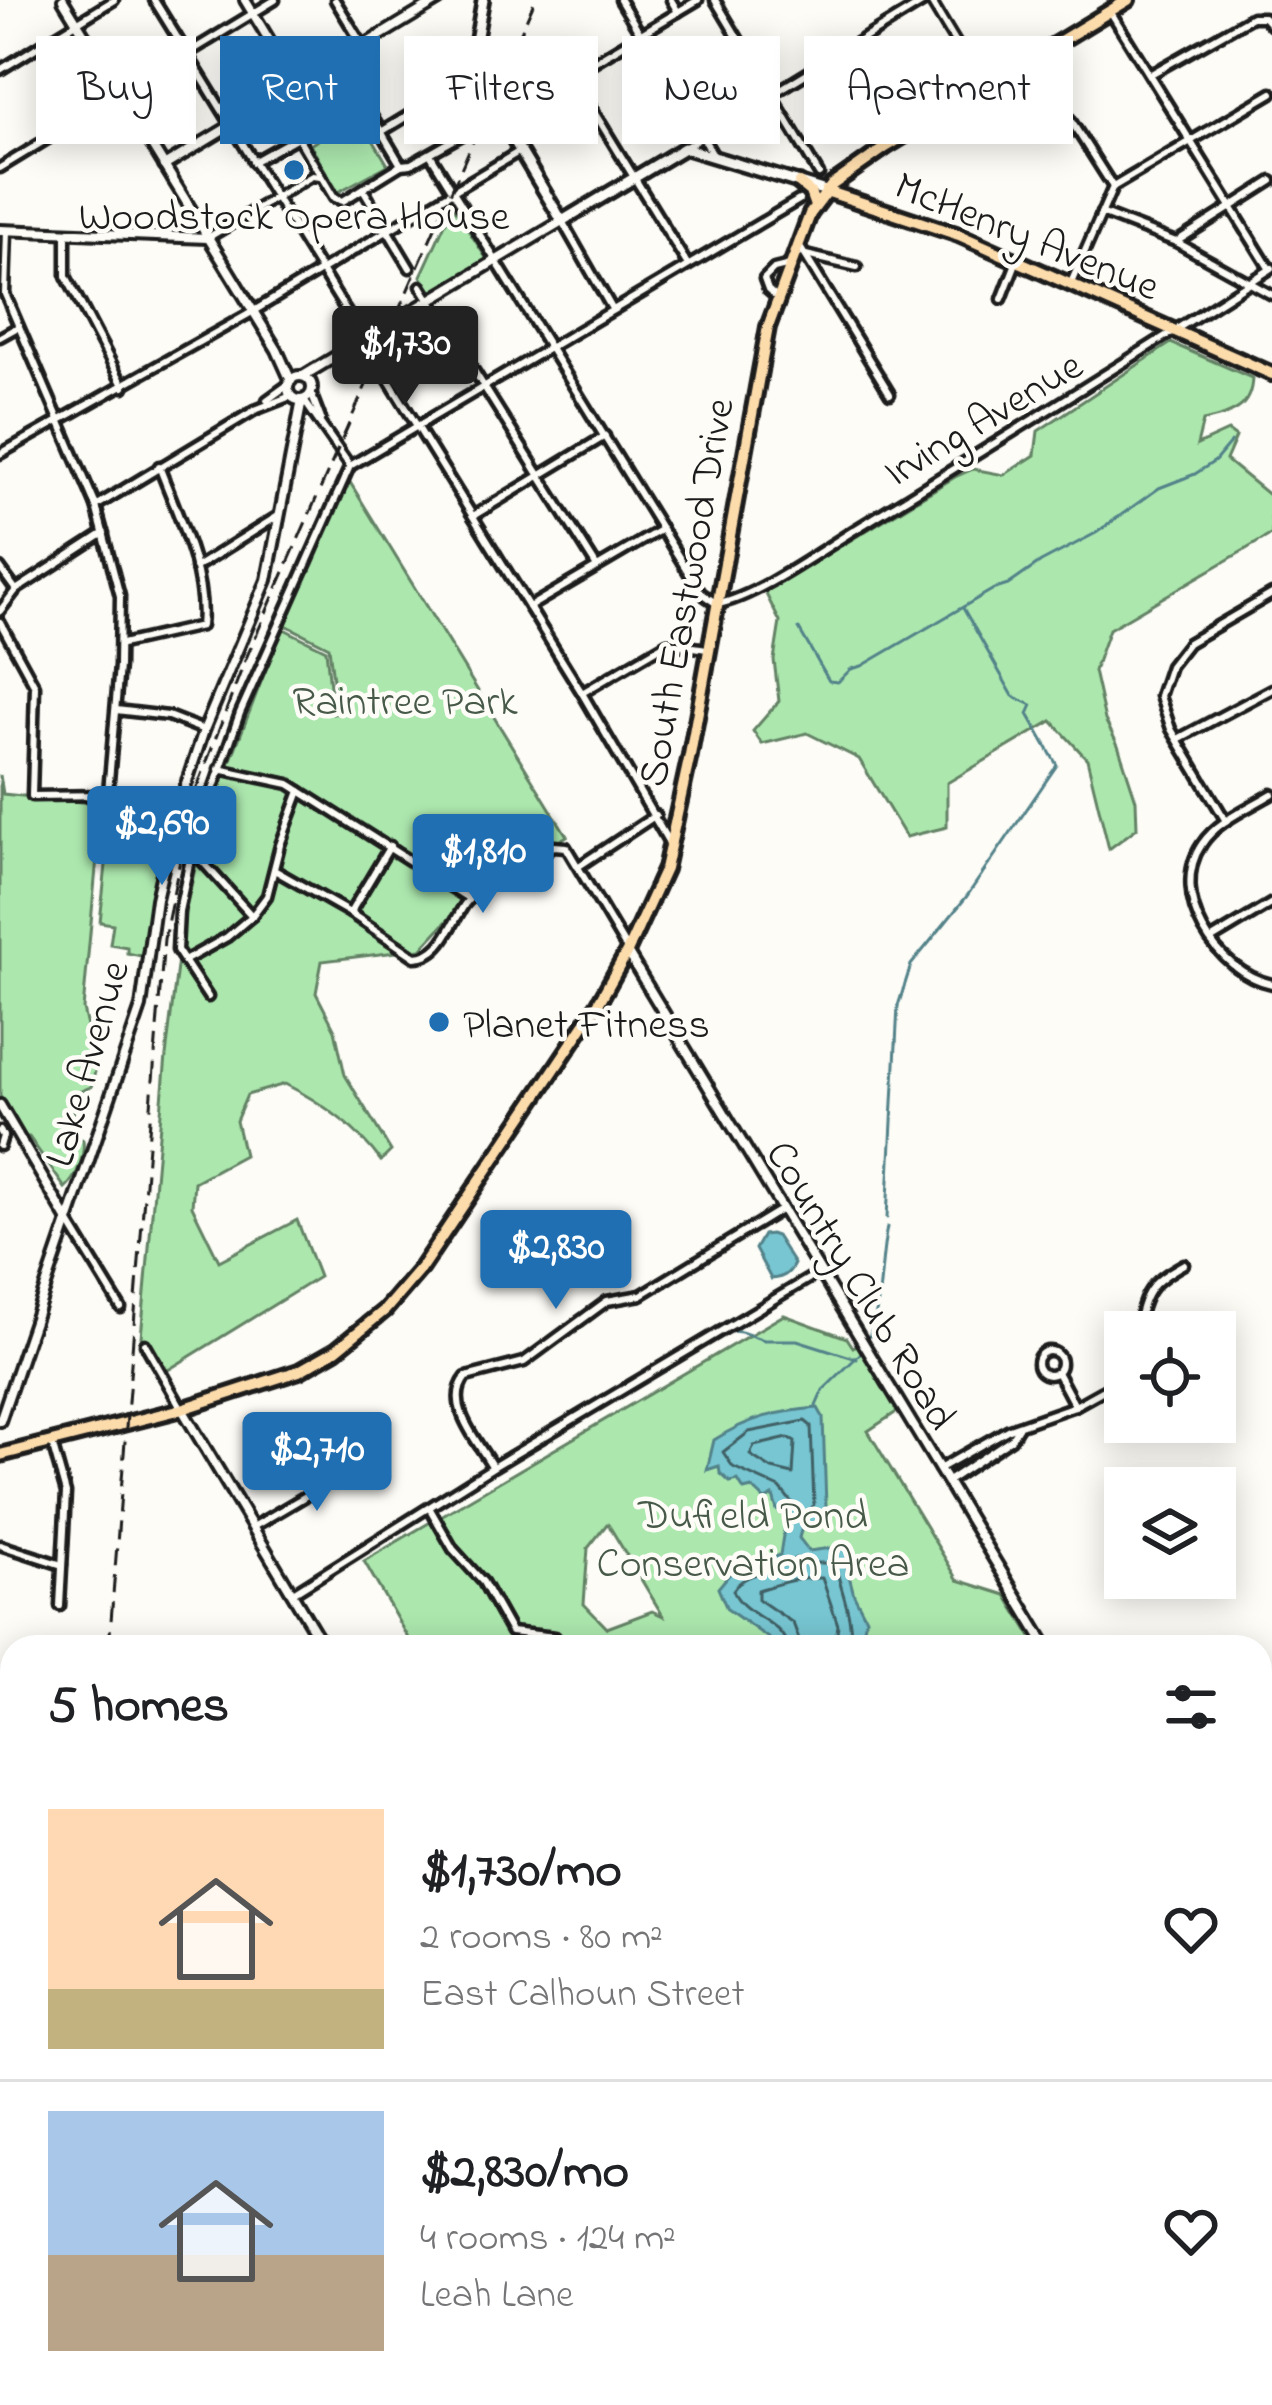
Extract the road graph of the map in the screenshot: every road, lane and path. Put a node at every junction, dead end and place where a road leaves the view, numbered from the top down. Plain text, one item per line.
1 (63, 0) edge
2 (114, 0) edge
3 (154, 0) edge
4 (244, 0) edge
5 (275, 0) edge
6 (335, 0) edge
7 (439, 0) edge
8 (483, 0) edge
9 (620, 0) edge
10 (671, 0) edge
11 (698, 0) edge
12 (715, 0) edge
13 (928, 0) edge
14 (1128, 0) edge
15 (1110, 11) junction
16 (678, 12) junction
17 (253, 14) junction
18 (78, 22) junction
19 (1272, 26) edge
20 (641, 35) junction
21 (86, 36) edge
22 (176, 36) edge
23 (266, 36) edge
24 (357, 36) edge
25 (380, 36) edge
26 (479, 36) edge
27 (737, 36) edge
28 (950, 36) edge
29 (1068, 36) edge
30 (196, 47) edge
31 (598, 61) edge
32 (0, 70) edge
33 (196, 70) edge
34 (1150, 75) junction
35 (780, 90) edge
36 (1272, 93) edge
37 (780, 108) edge
38 (220, 109) edge
39 (404, 118) edge
40 (598, 119) edge
41 (1073, 124) edge
42 (220, 132) edge
43 (381, 132) joint
44 (1191, 141) junction
45 (38, 144) edge
46 (151, 144) edge
47 (242, 144) edge
48 (289, 144) edge
49 (302, 144) edge
50 (447, 144) edge
51 (516, 144) edge
52 (691, 144) edge
53 (707, 144) edge
54 (884, 144) edge
55 (891, 144) edge
56 (886, 147) junction
57 (684, 148) junction
58 (520, 151) junction
59 (430, 154) junction
60 (715, 157) junction
61 (253, 162) junction
62 (401, 165) junction
63 (164, 166) junction
64 (0, 167) edge
65 (819, 174) dead end
66 (316, 177) junction
67 (843, 177) junction
68 (634, 178) junction
69 (1272, 181) edge
70 (799, 183) junction
71 (1113, 187) junction
72 (363, 189) junction
73 (453, 191) junction
74 (826, 191) junction
75 (276, 198) junction
76 (800, 200) dead end
77 (855, 200) junction
78 (1231, 205) junction
79 (815, 206) junction
80 (1101, 213) junction
81 (562, 221) junction
82 (387, 229) junction
83 (4, 231) edge
84 (66, 234) junction
85 (209, 237) junction
86 (1176, 242) junction
87 (802, 250) junction
88 (1018, 260) junction
89 (497, 262) junction
90 (687, 263) junction
91 (790, 265) junction
92 (857, 267) dead end
93 (410, 268) dead end
94 (1271, 268) edge
95 (320, 271) junction
96 (1251, 281) junction
97 (1071, 283) junction
98 (421, 286) dead end
99 (1272, 295) edge
100 (777, 298) junction
101 (1002, 298) dead end
102 (431, 301) junction
103 (611, 308) junction
104 (253, 312) junction
105 (19, 327) junction
106 (1178, 330) junction
107 (0, 338) edge
108 (364, 342) junction
109 (548, 345) junction
110 (277, 350) junction
111 (342, 356) junction
112 (1272, 374) edge
113 (302, 376) junction
114 (290, 383) junction
115 (482, 386) junction
116 (124, 387) junction
117 (890, 394) dead end
118 (302, 395) junction
119 (255, 410) junction
120 (58, 424) junction
121 (416, 426) junction
122 (605, 436) junction
123 (0, 454) edge
124 (159, 466) junction
125 (350, 466) junction
126 (539, 476) junction
127 (96, 506) junction
128 (282, 514) junction
129 (473, 516) junction
130 (662, 529) junction
131 (104, 533) junction
132 (596, 567) junction
133 (0, 568) edge
134 (194, 568) junction
135 (16, 590) junction
136 (1272, 594) edge
137 (717, 604) junction
138 (529, 608) junction
139 (0, 611) edge
140 (0, 622) edge
141 (121, 644) junction
142 (707, 650) junction
143 (1272, 688) edge
144 (582, 693) junction
145 (116, 710) junction
146 (204, 730) junction
147 (1178, 739) junction
148 (219, 769) junction
149 (300, 791) junction
150 (1272, 794) edge
151 (108, 796) junction
152 (656, 815) junction
153 (675, 820) junction
154 (1226, 821) junction
155 (670, 845) junction
156 (390, 846) junction
157 (193, 850) junction
158 (166, 852) junction
159 (579, 866) junction
160 (275, 871) junction
161 (469, 899) junction
162 (1272, 902) edge
163 (350, 913) junction
164 (252, 916) junction
165 (1212, 939) junction
166 (627, 952) junction
167 (184, 961) junction
168 (1272, 984) edge
169 (208, 997) dead end
170 (0, 1105) edge
171 (0, 1131) edge
172 (0, 1146) edge
173 (782, 1209) junction
174 (68, 1222) junction
175 (1184, 1264) dead end
176 (820, 1272) junction
177 (121, 1308) dead end
178 (1141, 1311) edge
179 (145, 1344) dead end
180 (1058, 1374) junction
181 (1104, 1390) edge
182 (1075, 1406) junction
183 (182, 1409) junction
184 (0, 1420) edge
185 (1020, 1425) junction
186 (52, 1443) junction
187 (24, 1450) junction
188 (0, 1455) edge
189 (360, 1464) dead end
190 (0, 1466) edge
191 (493, 1467) junction
192 (939, 1469) junction
193 (947, 1482) junction
194 (430, 1508) junction
195 (253, 1527) junction
196 (0, 1545) edge
197 (62, 1565) junction
198 (293, 1593) junction
199 (60, 1606) dead end
200 (317, 1635) edge
201 (537, 1635) edge
202 (1040, 1635) edge

1 - 18 street
2 - 18 street
3 - 22 street
4 - 17 street
5 - 17 street
6 - 24 street
7 - 25 street
8 - 26 main road
9 - 20 street
10 - 16 street
11 - 16 street
12 - 27 street
13 - 28 street
13 - 35 street
14 - 15 main road, South Eastwood Drive
15 - 29 main road, South Eastwood Drive
15 - 34 street
16 - 20 street
17 - 23 street
17 - 30 street
18 - 21 street
18 - 32 street
19 - 34 street
20 - 31 street
33 - 38 street
34 - 44 street
36 - 44 street
37 - 65 street
39 - 43 street
40 - 68 street
41 - 71 street
42 - 63 street
43 - 62 street
44 - 71 street
44 - 78 street
45 - 64 street
46 - 63 street
47 - 61 street
48 - 61 street
49 - 66 street
50 - 59 street
51 - 58 main road
52 - 57 street
53 - 60 street
54 - 56 street
55 - 56 main road, South Eastwood Drive
56 - 67 main road, South Eastwood Drive
57 - 60 main road, McHenry Avenue
57 - 68 main road
58 - 73 street
58 - 81 main road
59 - 62 street
59 - 73 street
60 - 70 main road, McHenry Avenue
61 - 75 street
62 - 72 street
63 - 85 street
66 - 72 street
66 - 75 street
67 - 74 main road, South Eastwood Drive
67 - 77 main road
68 - 81 main road
68 - 90 street
69 - 78 street
70 - 74 main road, McHenry Avenue
70 - 79 main road
71 - 80 street
72 - 82 street
73 - 82 street
73 - 89 street
74 - 77 main road, McHenry Avenue
74 - 79 main road, South Eastwood Drive
75 - 85 street
75 - 95 street
76 - 90 street
77 - 88 main road, McHenry Avenue
78 - 86 street
78 - 94 street
79 - 87 main road, South Eastwood Drive
80 - 86 street
80 - 97 street
81 - 89 street
81 - 103 street
82 - 93 street
82 - 95 street
83 - 84 street
83 - 105 street
84 - 85 street
84 - 116 street
85 - 104 street
86 - 96 street
87 - 91 main road, South Eastwood Drive
87 - 92 street
87 - 117 street
88 - 97 main road, McHenry Avenue
88 - 101 street
89 - 102 street
89 - 109 street
90 - 103 street
91 - 100 main road, South Eastwood Drive
91 - 100 street
94 - 96 street, Irving Avenue
95 - 104 street
95 - 108 street
96 - 99 street
96 - 106 street, Irving Avenue
97 - 106 main road, McHenry Avenue
98 - 102 street
100 - 137 main road, South Eastwood Drive
102 - 108 street
102 - 115 street
103 - 109 street
104 - 110 street
104 - 116 street
105 - 107 street
105 - 120 street
106 - 112 main road, McHenry Avenue
106 - 137 street, Irving Avenue
108 - 111 street
108 - 121 street
109 - 115 street
109 - 122 street
110 - 113 street
110 - 114 street, Lake Avenue
111 - 113 street
111 - 118 street
113 - 114 street
113 - 118 street
114 - 118 street, Lake Avenue
114 - 119 street
115 - 121 street
115 - 126 street
116 - 120 street
118 - 119 street
118 - 125 street
118 - 128 street, Lake Avenue
119 - 124 street
120 - 123 street
120 - 127 street
121 - 125 street
121 - 129 street
122 - 126 street
122 - 130 street
124 - 127 street
124 - 134 street
125 - 148 street
126 - 129 street
126 - 132 street
127 - 131 street
128 - 134 street
128 - 146 street, Lake Avenue
129 - 138 street
130 - 132 street
130 - 137 street
131 - 135 street
131 - 141 street
132 - 138 street
133 - 135 street
134 - 141 street
135 - 139 street
136 - 147 street
137 - 142 main road, South Eastwood Drive
138 - 144 street
140 - 151 street
141 - 145 street
142 - 144 street
142 - 153 main road, South Eastwood Drive
143 - 147 street
144 - 152 street
145 - 146 street
145 - 151 street
146 - 158 street, Lake Avenue
147 - 154 street
148 - 149 street
148 - 157 street
149 - 156 street
149 - 160 street
150 - 154 street
151 - 158 street
152 - 153 street
152 - 155 street
152 - 159 street
153 - 155 main road, South Eastwood Drive
154 - 165 street
155 - 166 main road, South Eastwood Drive
156 - 161 street
156 - 163 street
157 - 164 street
157 - 167 street
158 - 174 street, Lake Avenue
159 - 161 street
159 - 166 street
160 - 163 street
160 - 164 street
161 - 163 street
162 - 165 street
164 - 167 street
165 - 168 street
166 - 173 street, Country Club Road
166 - 183 main road, South Eastwood Drive
167 - 169 street
170 - 174 street
171 - 172 street
173 - 176 street, Country Club Road
173 - 191 street
174 - 177 street
174 - 184 street, Lake Avenue
175 - 178 street
176 - 191 street
176 - 192 street, Country Club Road
179 - 183 street
180 - 180 street
180 - 182 street
181 - 182 street
182 - 185 street
183 - 186 main road, South Eastwood Drive
183 - 195 street
185 - 192 street
185 - 193 street
186 - 187 main road, South Eastwood Drive
186 - 197 street
187 - 188 main road, South Eastwood Drive
187 - 190 main road
189 - 195 street
191 - 194 street
192 - 193 street, Country Club Road
193 - 202 street, Country Club Road
194 - 198 street
194 - 201 street
195 - 198 street
196 - 197 street
197 - 199 street
198 - 200 street

